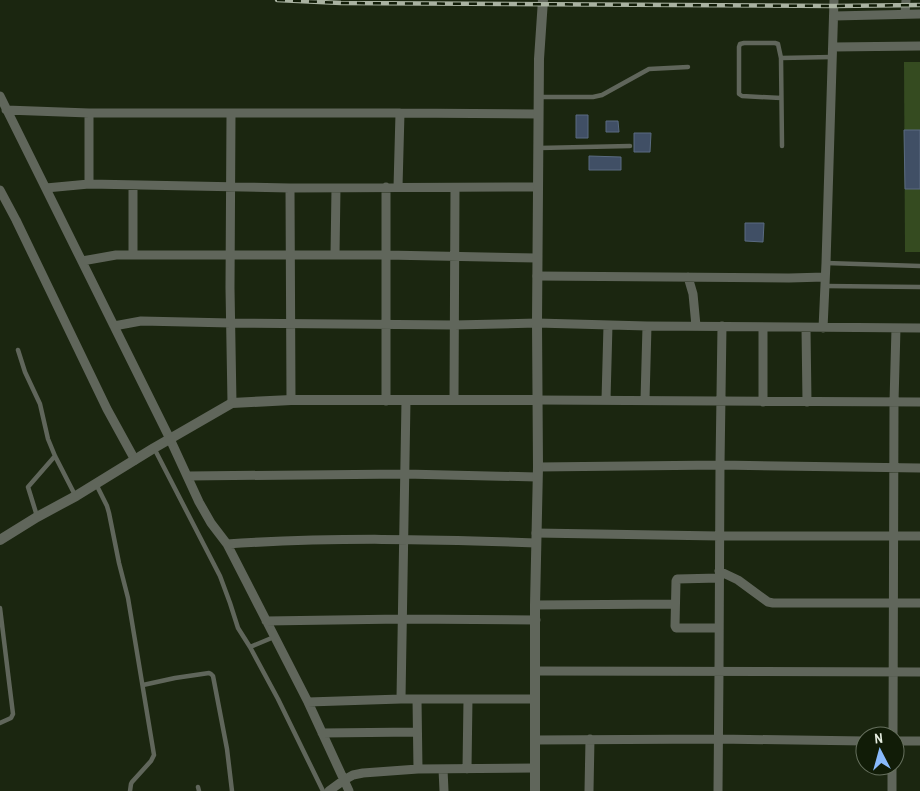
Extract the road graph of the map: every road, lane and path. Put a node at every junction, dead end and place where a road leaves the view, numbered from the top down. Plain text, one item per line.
1 (543, 0) edge
2 (834, 0) edge
3 (906, 0) edge
4 (905, 14) junction
5 (920, 14) edge
6 (834, 16) junction
7 (920, 46) edge
8 (832, 52) junction
9 (781, 58) junction
10 (688, 67) dead end
11 (0, 96) edge
12 (539, 98) junction
13 (781, 98) junction
14 (6, 110) junction
15 (400, 112) junction
16 (89, 113) junction
17 (232, 114) junction
18 (538, 114) junction
19 (630, 146) dead end
20 (782, 146) dead end
21 (539, 148) junction
22 (89, 184) junction
23 (133, 186) junction
24 (231, 187) junction
25 (398, 187) junction
26 (538, 187) junction
27 (46, 188) junction
28 (290, 188) junction
29 (336, 188) junction
30 (386, 188) junction
31 (454, 188) junction
32 (0, 190) edge
33 (291, 254) junction
34 (133, 255) junction
35 (230, 255) junction
36 (335, 255) junction
37 (386, 255) junction
38 (454, 256) junction
39 (537, 258) junction
40 (82, 261) junction
41 (826, 263) junction
42 (920, 266) edge
43 (537, 276) junction
44 (688, 277) junction
45 (825, 282) junction
46 (920, 287) edge
47 (536, 323) junction
48 (231, 324) junction
49 (290, 324) junction
50 (385, 324) junction
51 (454, 325) junction
52 (608, 325) junction
53 (114, 326) junction
54 (647, 326) junction
55 (696, 326) junction
56 (722, 326) junction
57 (763, 327) junction
58 (806, 328) junction
59 (823, 328) junction
60 (896, 328) junction
61 (920, 328) edge
62 (18, 350) dead end
63 (290, 400) junction
64 (406, 400) junction
65 (454, 400) junction
66 (537, 400) junction
67 (606, 400) junction
68 (645, 400) junction
69 (386, 401) junction
70 (721, 401) junction
71 (764, 402) junction
72 (807, 402) junction
73 (894, 402) junction
74 (920, 402) edge
75 (232, 403) junction
76 (170, 439) junction
77 (154, 448) junction
78 (55, 456) junction
79 (135, 460) junction
80 (720, 465) junction
81 (894, 468) junction
82 (920, 468) edge
83 (538, 472) junction
84 (405, 474) junction
85 (188, 476) junction
86 (96, 484) junction
87 (76, 496) junction
88 (37, 517) junction
89 (719, 536) junction
90 (894, 536) junction
91 (920, 536) edge
92 (536, 538) junction
93 (404, 539) junction
94 (0, 540) edge
95 (227, 544) junction
96 (719, 575) junction
97 (894, 602) junction
98 (920, 603) edge
99 (675, 604) junction
100 (536, 605) junction
101 (0, 608) edge
102 (402, 619) junction
103 (536, 620) junction
104 (266, 621) junction
105 (720, 628) junction
106 (274, 636) junction
107 (2, 645) edge
108 (250, 647) junction
109 (535, 671) junction
110 (719, 672) junction
111 (893, 672) junction
112 (920, 672) edge
113 (143, 685) junction
114 (401, 699) junction
115 (417, 699) junction
116 (468, 699) junction
117 (535, 699) junction
118 (308, 702) junction
119 (0, 723) edge
120 (893, 726) edge
121 (418, 732) junction
122 (322, 733) junction
123 (590, 739) junction
124 (718, 739) junction
125 (535, 740) junction
126 (855, 741) edge
127 (905, 741) edge
128 (920, 741) edge
129 (535, 768) junction
130 (418, 769) junction
131 (443, 769) junction
132 (467, 769) junction
133 (892, 776) edge
134 (344, 780) junction
135 (130, 791) edge
136 (232, 791) edge
137 (322, 791) edge
138 (329, 791) edge
139 (349, 791) edge
140 (444, 791) edge
141 (535, 791) edge
142 (589, 791) edge
143 (718, 791) edge
144 (892, 791) edge

1 - 12 street
2 - 6 street
3 - 4 street
4 - 5 street
4 - 6 street
6 - 8 street
7 - 8 street
8 - 9 lane
8 - 41 street
9 - 13 lane
9 - 13 lane
10 - 12 lane
11 - 14 street
12 - 18 street
13 - 20 lane
14 - 16 street
14 - 27 street
15 - 17 street
15 - 18 street
15 - 25 street
16 - 17 street
16 - 22 street
17 - 24 street
18 - 21 street
19 - 21 lane
21 - 26 street
22 - 23 street
22 - 27 street
23 - 24 street
23 - 34 street
24 - 28 street
24 - 35 street
25 - 30 street
25 - 31 street
26 - 31 street
26 - 39 street
27 - 40 street
28 - 29 street
28 - 33 street
29 - 30 street
29 - 36 street
30 - 37 street
31 - 38 street
32 - 79 street
33 - 35 street
33 - 36 street
33 - 49 street
34 - 35 street
34 - 40 street
35 - 48 street
36 - 37 street
37 - 38 street
37 - 50 street
38 - 39 street
38 - 51 street
39 - 43 street
40 - 53 street
41 - 42 lane
41 - 45 street
43 - 44 street
43 - 47 street
44 - 45 street
44 - 55 street
45 - 46 lane
45 - 59 street
47 - 51 street
47 - 52 street
47 - 66 street
48 - 49 street
48 - 53 street
48 - 75 street
49 - 50 street
49 - 63 street
50 - 51 street
50 - 69 street
51 - 65 street
52 - 54 street
52 - 67 street
53 - 76 street
54 - 55 street
54 - 68 street
55 - 56 street
56 - 57 street
56 - 70 street
57 - 58 street
57 - 71 street
58 - 59 street
58 - 72 street
59 - 60 street
60 - 61 street
60 - 73 street
62 - 78 lane
63 - 69 street
63 - 75 street
64 - 65 street
64 - 69 street
64 - 84 street
65 - 66 street
66 - 67 street
66 - 83 street
67 - 68 street
68 - 70 street
70 - 71 street
70 - 80 street
71 - 72 street
72 - 73 street
73 - 74 street
73 - 81 street
75 - 76 street
76 - 77 street
76 - 85 street
77 - 79 street
77 - 108 lane
78 - 87 lane
78 - 88 lane
79 - 86 street
80 - 81 street
80 - 83 street
80 - 89 street
81 - 82 street
81 - 90 street
83 - 84 street
83 - 92 street
84 - 85 street
84 - 93 street
85 - 95 street
86 - 87 street
86 - 113 lane
87 - 88 street
88 - 94 street
89 - 90 street
89 - 92 street
89 - 96 street
90 - 91 street
90 - 97 street
92 - 93 street
92 - 100 street
93 - 95 street
93 - 102 street
95 - 104 street
96 - 97 street
96 - 99 street
96 - 105 street
97 - 98 street
97 - 111 street
99 - 100 street
99 - 105 street
100 - 103 street
101 - 107 lane
102 - 103 street
102 - 104 street
102 - 114 street
103 - 109 street
104 - 106 street
105 - 110 street
106 - 108 lane
106 - 118 street
107 - 119 lane
108 - 137 lane
109 - 110 street
109 - 117 street
110 - 111 street
110 - 124 street
111 - 112 street
111 - 120 street
113 - 135 lane
113 - 136 lane
114 - 115 street
114 - 118 street
115 - 116 street
115 - 121 street
116 - 117 street
116 - 132 street
117 - 125 street
118 - 122 street
121 - 122 street
121 - 130 street
122 - 134 street
123 - 124 street
123 - 125 street
123 - 142 street
124 - 126 street
124 - 143 street
125 - 129 street
127 - 128 street
129 - 132 street
129 - 141 street
130 - 131 street
130 - 134 street
131 - 132 street
131 - 140 street
133 - 144 street
134 - 138 street
134 - 139 street

